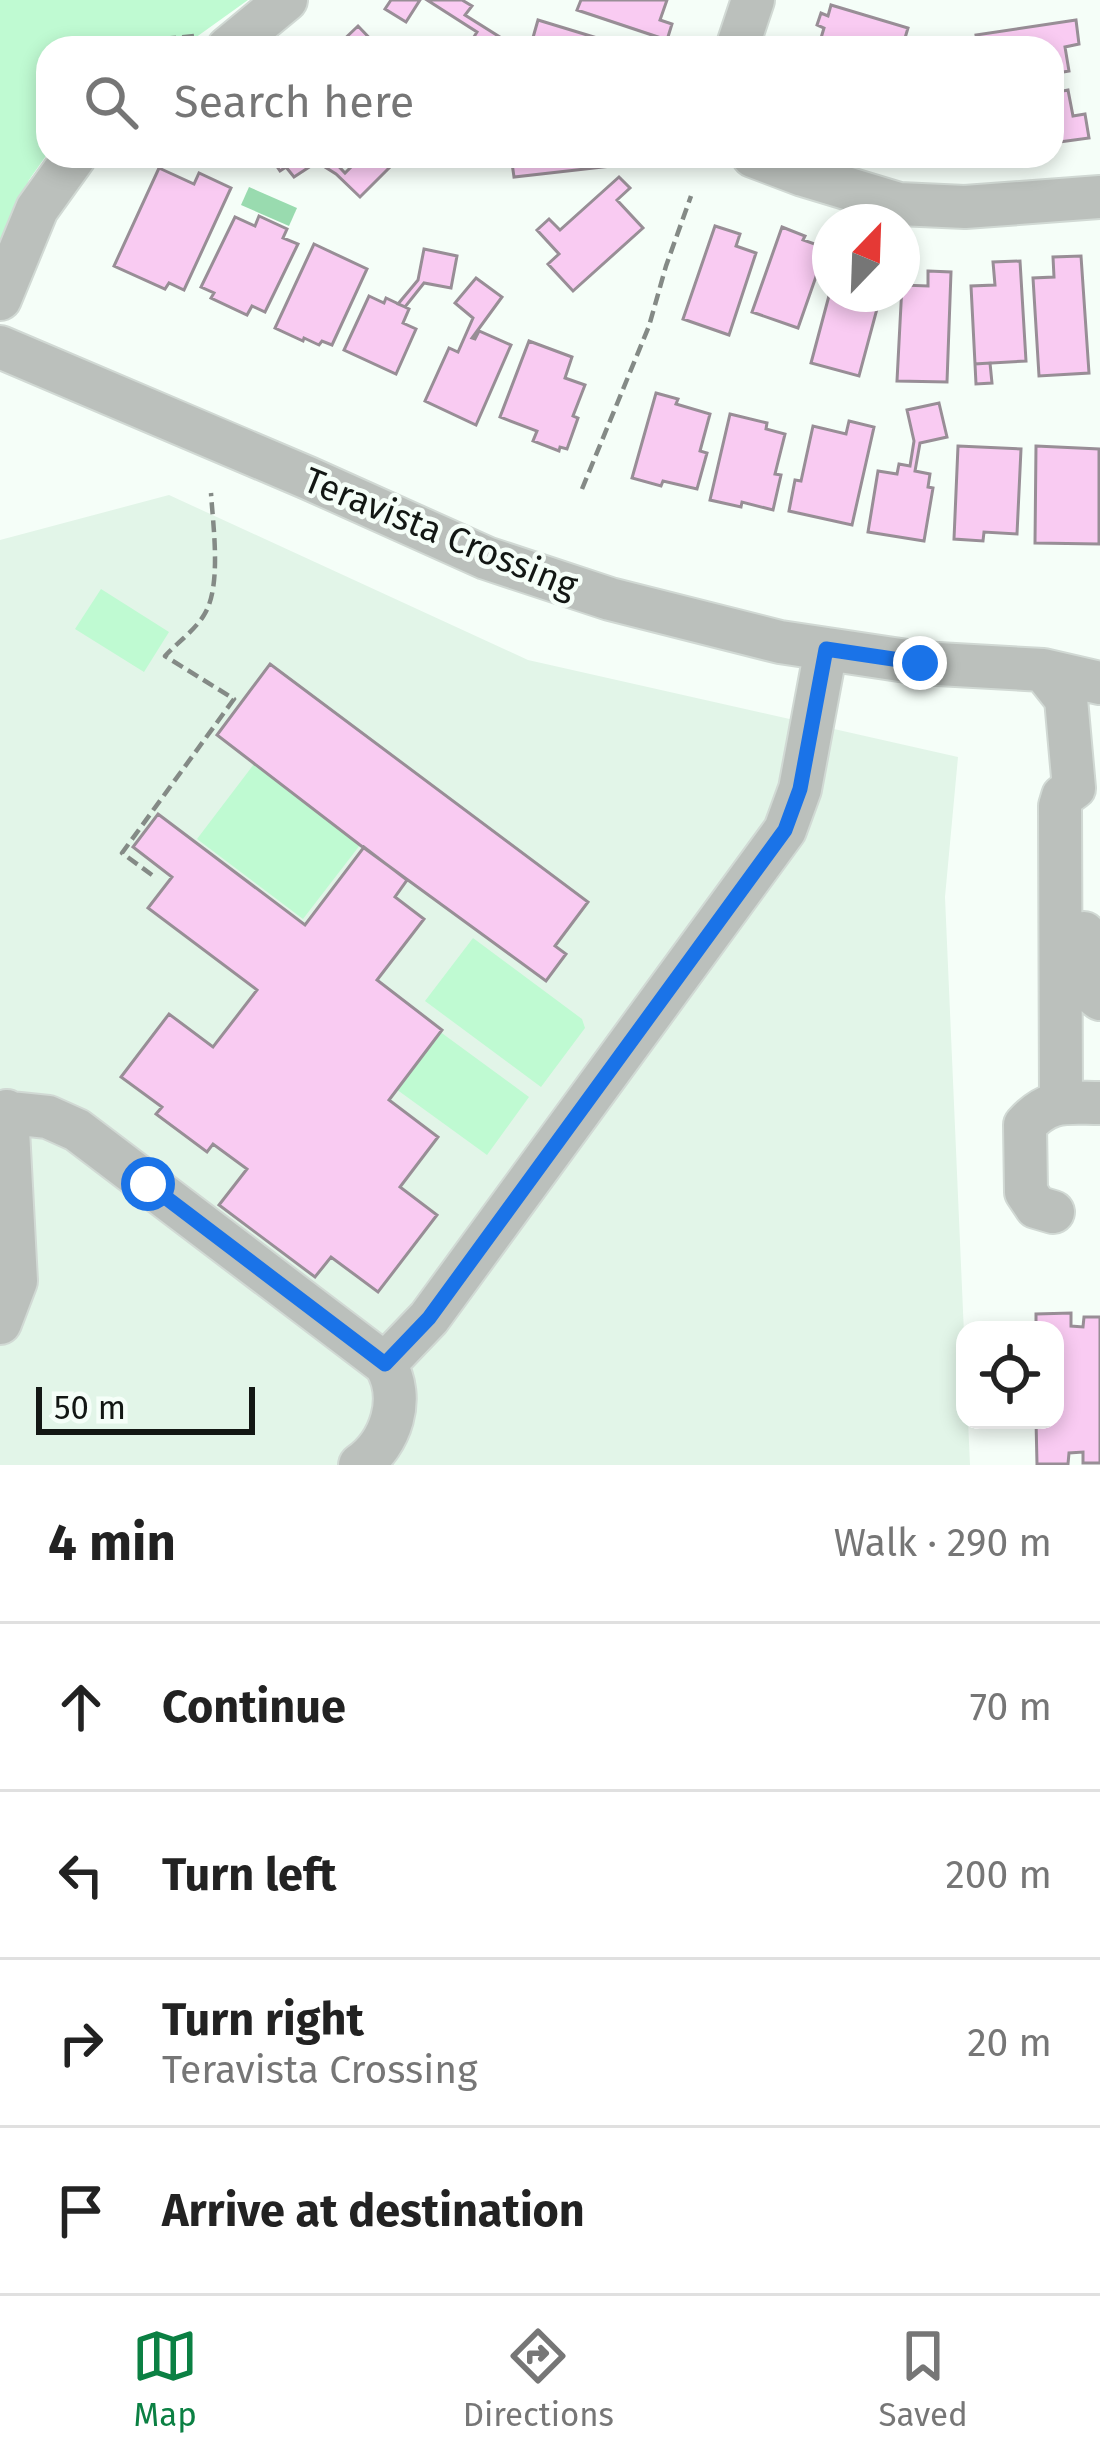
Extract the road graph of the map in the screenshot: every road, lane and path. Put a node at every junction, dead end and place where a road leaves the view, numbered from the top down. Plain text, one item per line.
1 (286, 0) edge
2 (753, 0) edge
3 (242, 36) edge
4 (741, 36) edge
5 (66, 168) edge
6 (785, 168) edge
7 (691, 196) dead end
8 (1100, 196) edge
9 (0, 299) edge
10 (0, 347) edge
11 (582, 489) dead end
12 (212, 493) dead end
13 (826, 649) junction
14 (1100, 656) edge
15 (1043, 670) junction
16 (1100, 683) edge
17 (1086, 788) edge
18 (152, 875) dead end
19 (1100, 999) edge
20 (1080, 1028) edge
21 (1080, 1103) edge
22 (3, 1112) edge
23 (1052, 1212) dead end
24 (0, 1324) edge
25 (385, 1364) junction
26 (360, 1465) edge

1 - 3 street
2 - 4 street
5 - 9 street
6 - 8 street
7 - 11 path
10 - 13 street, Teravista Crossing
12 - 18 path
13 - 15 street, Teravista Crossing
13 - 25 street
14 - 15 street, Teravista Crossing
15 - 16 street, Teravista Crossing
15 - 17 street
17 - 19 street
17 - 20 street
20 - 21 street
21 - 23 street
22 - 24 street
22 - 25 street
25 - 26 street

